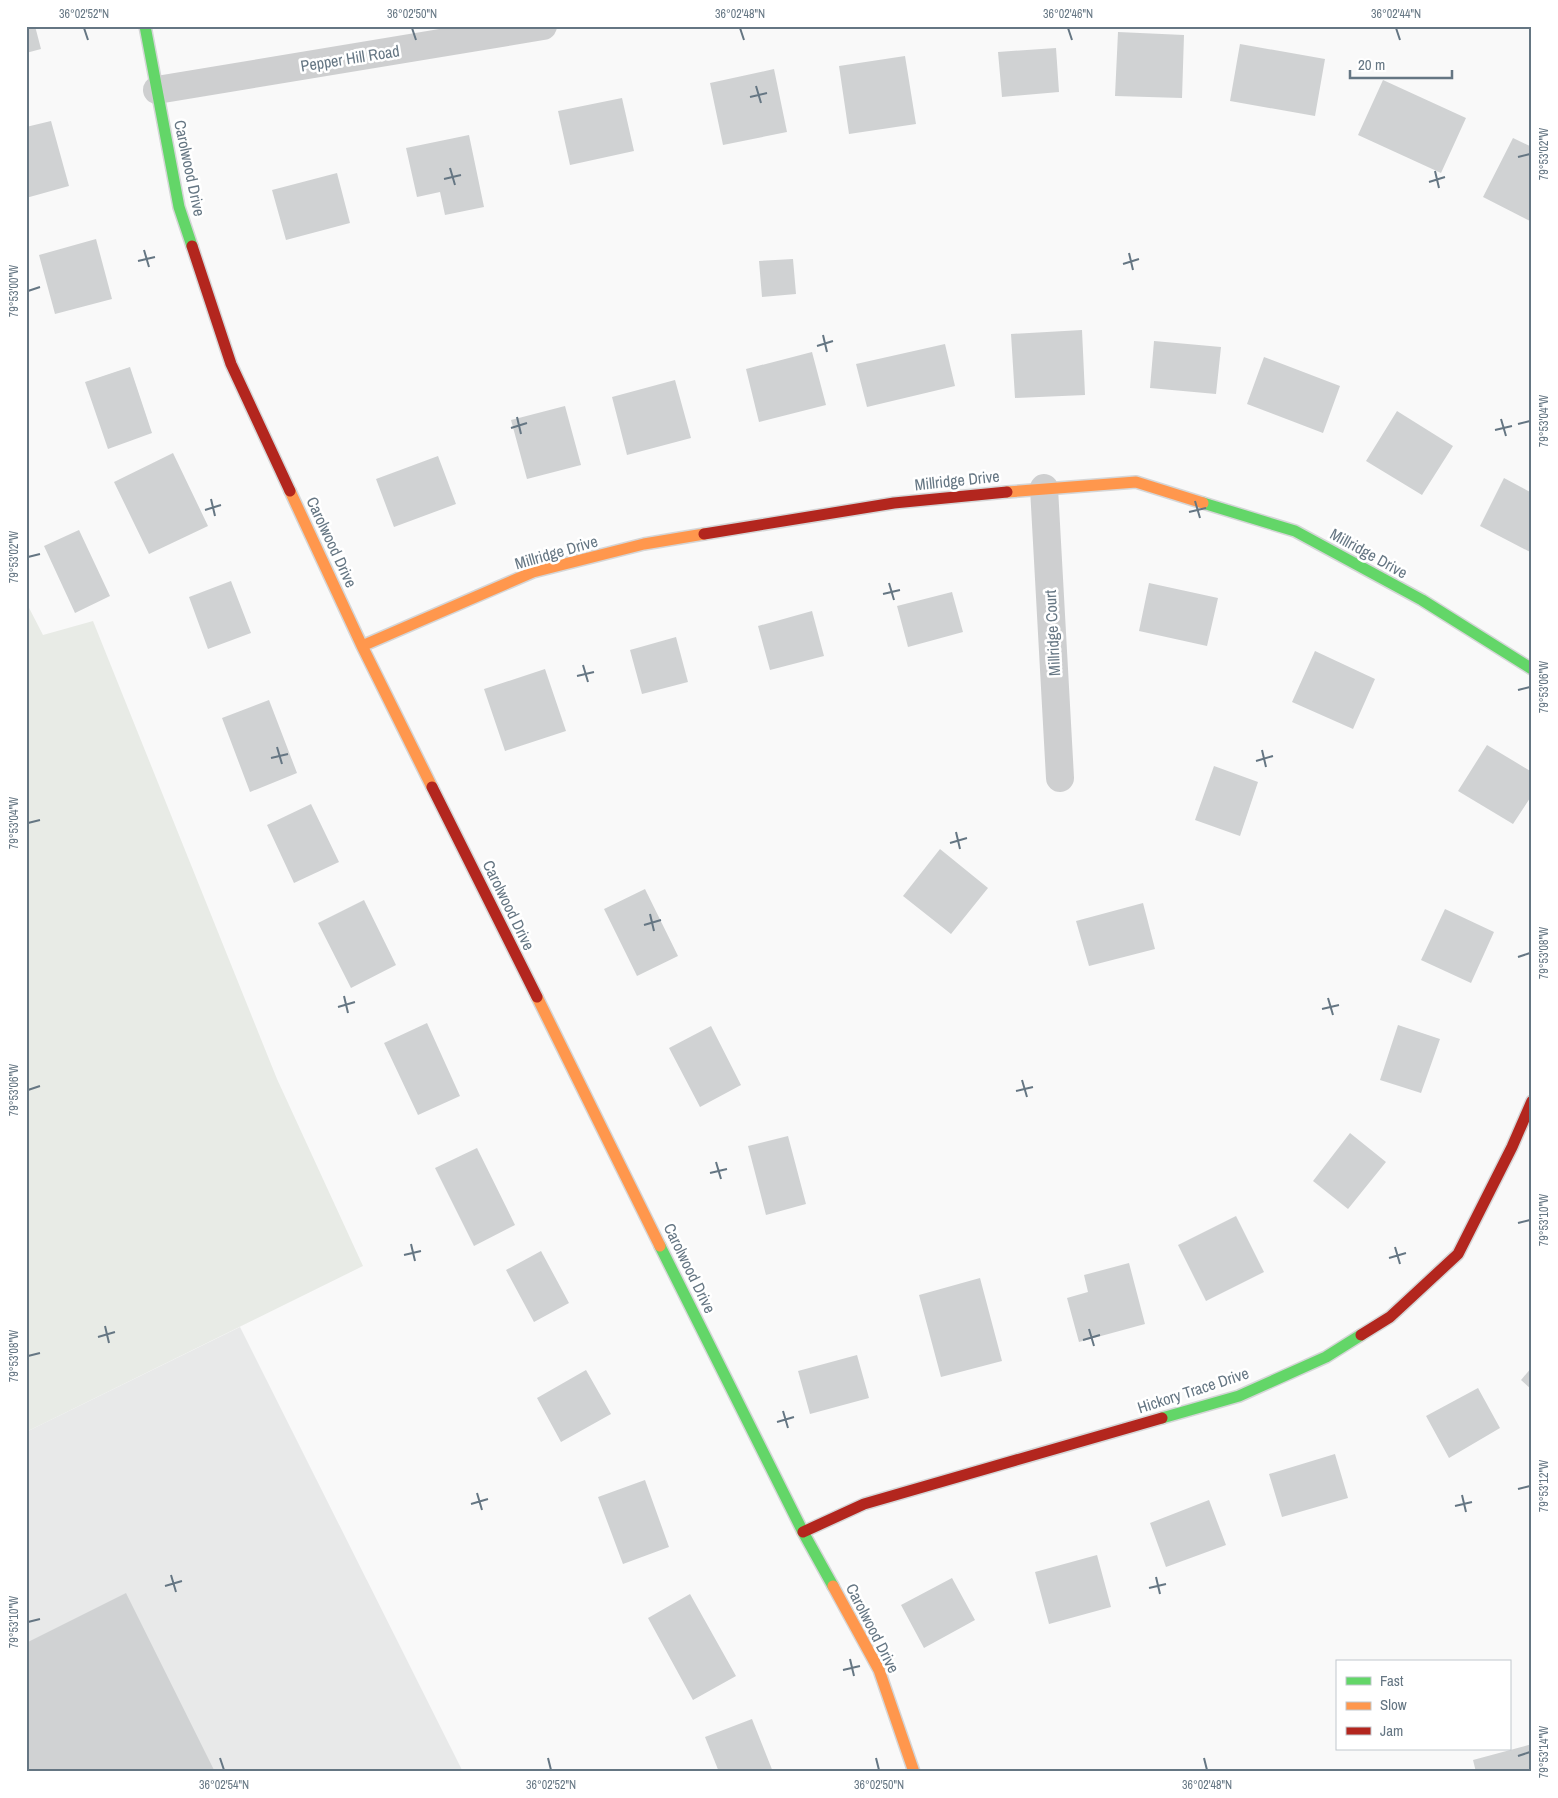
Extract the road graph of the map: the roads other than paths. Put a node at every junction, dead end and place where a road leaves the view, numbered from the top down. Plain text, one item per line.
1 (145, 26) edge
2 (543, 26) edge
3 (157, 90) junction
4 (1044, 488) junction
5 (362, 646) junction
6 (1532, 669) edge
7 (1060, 778) dead end
8 (1532, 1101) edge
9 (803, 1532) junction
10 (914, 1772) edge

1 - 3 street, Carolwood Drive
2 - 3 street, Pepper Hill Road
3 - 5 street, Carolwood Drive
4 - 5 street, Millridge Drive
4 - 6 street, Millridge Drive
4 - 7 street, Millridge Court
5 - 9 street, Carolwood Drive
8 - 9 street, Hickory Trace Drive
9 - 10 street, Carolwood Drive

